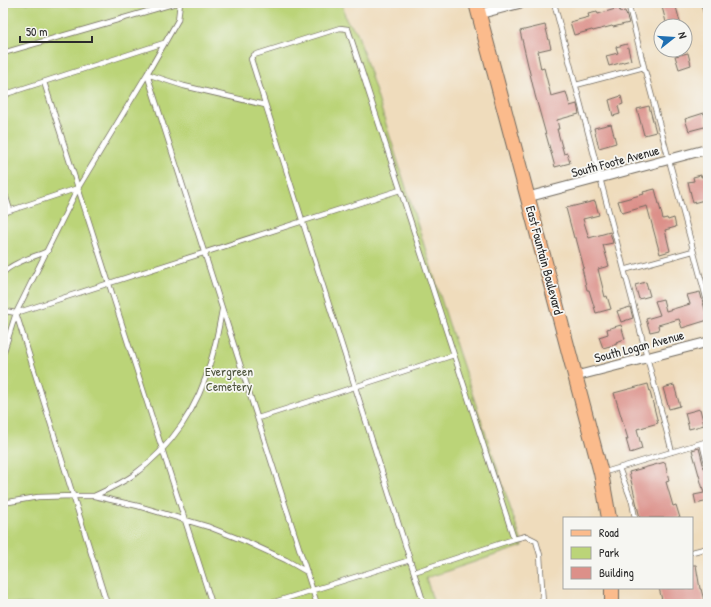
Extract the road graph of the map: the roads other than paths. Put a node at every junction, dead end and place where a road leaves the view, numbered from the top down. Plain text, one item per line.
1 (178, 3) edge
2 (521, 3) edge
3 (554, 3) edge
4 (628, 3) edge
5 (706, 3) edge
6 (478, 9) edge
7 (708, 11) edge
8 (164, 43) junction
9 (3, 53) edge
10 (644, 67) junction
11 (147, 74) junction
12 (44, 82) junction
13 (576, 85) junction
14 (3, 97) edge
15 (265, 105) junction
16 (708, 149) edge
17 (669, 160) junction
18 (600, 178) junction
19 (3, 188) edge
20 (78, 188) junction
21 (400, 190) junction
22 (528, 197) junction
23 (10, 210) junction
24 (3, 213) edge
25 (302, 221) junction
26 (48, 251) junction
27 (694, 251) junction
28 (205, 252) junction
29 (624, 270) junction
30 (3, 273) edge
31 (109, 283) junction
32 (708, 305) edge
33 (223, 308) junction
34 (4, 311) edge
35 (16, 312) junction
36 (708, 342) edge
37 (3, 354) edge
38 (454, 356) junction
39 (647, 357) junction
40 (576, 376) junction
41 (355, 387) junction
42 (258, 418) junction
43 (708, 441) edge
44 (702, 443) junction
45 (162, 450) junction
46 (672, 452) junction
47 (708, 466) edge
48 (619, 468) junction
49 (601, 473) junction
50 (73, 496) junction
51 (94, 496) junction
52 (3, 504) edge
53 (609, 517) edge
54 (634, 517) edge
55 (185, 520) junction
56 (514, 539) junction
57 (708, 548) edge
58 (693, 551) edge
59 (410, 560) junction
60 (307, 572) junction
61 (414, 572) junction
62 (612, 589) edge
63 (312, 590) junction
64 (107, 604) edge
65 (212, 604) edge
66 (268, 604) edge
67 (317, 604) edge
68 (424, 604) edge
69 (543, 604) edge
70 (612, 604) edge

1 - 8 lane
1 - 9 lane
2 - 6 street
3 - 13 lane
4 - 10 lane
5 - 7 street
6 - 22 main road, East Fountain Boulevard
8 - 11 lane
8 - 12 lane
10 - 13 lane
10 - 17 lane
11 - 15 lane
11 - 20 lane
11 - 28 lane
12 - 14 lane
12 - 20 lane
13 - 18 lane
15 - 21 lane
15 - 25 lane
16 - 17 street, South Foote Avenue
17 - 18 street, South Foote Avenue
17 - 27 lane
18 - 22 street, South Foote Avenue
18 - 29 lane
19 - 23 lane
20 - 23 lane
20 - 26 lane
20 - 31 lane
21 - 25 lane
21 - 38 lane
22 - 40 main road, East Fountain Boulevard
23 - 24 lane
25 - 28 lane
25 - 41 lane
26 - 30 lane
26 - 35 lane
27 - 29 lane
27 - 32 lane
28 - 31 lane
28 - 33 lane
29 - 39 lane
31 - 35 lane
31 - 45 lane
33 - 42 lane
33 - 45 lane
34 - 35 lane
35 - 37 lane
35 - 50 lane
36 - 39 street, South Logan Avenue
38 - 41 lane
38 - 56 lane
39 - 40 street, South Logan Avenue
39 - 46 lane
40 - 49 main road, East Fountain Boulevard
41 - 42 lane
41 - 59 lane
42 - 60 lane
43 - 44 lane
44 - 46 lane
44 - 47 lane
45 - 51 lane
45 - 55 lane
46 - 48 lane
48 - 49 lane
48 - 54 lane
49 - 53 main road, East Fountain Boulevard
50 - 51 lane
50 - 52 lane
50 - 64 lane
51 - 55 lane
55 - 60 lane
55 - 65 lane
56 - 61 lane
56 - 69 lane
57 - 58 lane
59 - 61 lane
59 - 63 lane
60 - 63 lane
61 - 68 lane
62 - 70 main road
63 - 66 lane
63 - 67 lane

